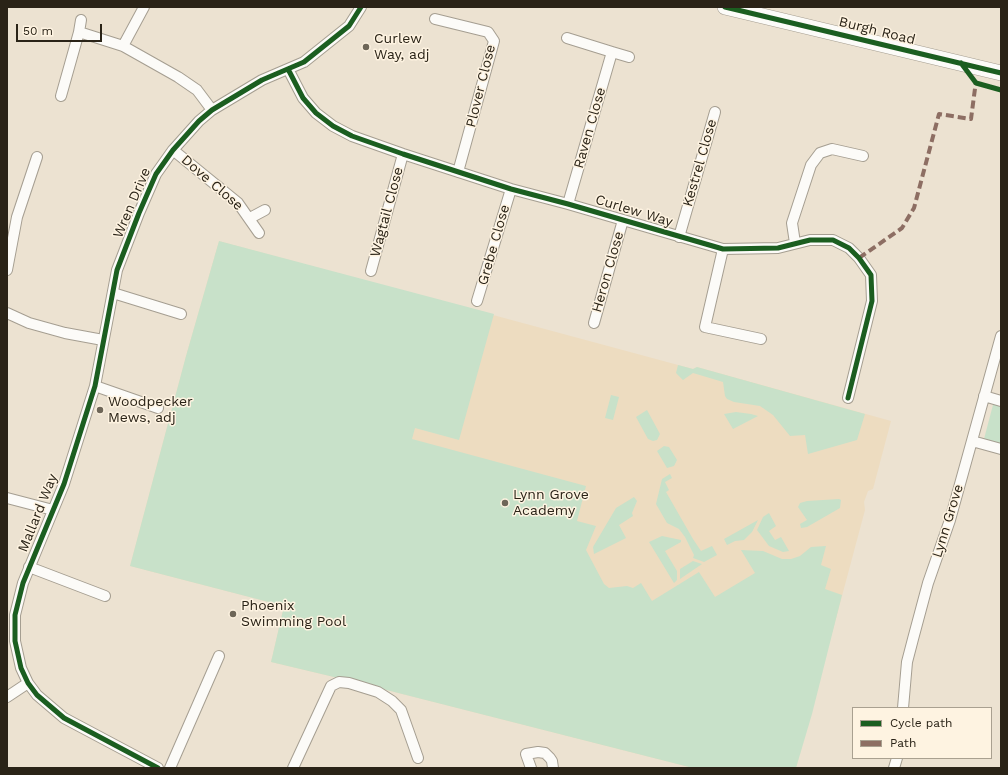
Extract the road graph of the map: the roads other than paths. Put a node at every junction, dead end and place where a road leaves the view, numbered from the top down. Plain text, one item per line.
1 (144, 7) edge
2 (361, 7) edge
3 (725, 7) edge
4 (434, 19) dead end
5 (82, 20) dead end
6 (79, 32) junction
7 (567, 38) dead end
8 (123, 46) junction
9 (612, 52) junction
10 (629, 57) dead end
11 (288, 69) junction
12 (1001, 73) edge
13 (61, 96) dead end
14 (212, 110) junction
15 (715, 112) dead end
16 (173, 150) junction
17 (403, 154) junction
18 (863, 156) dead end
19 (37, 157) dead end
20 (458, 172) junction
21 (510, 189) junction
22 (568, 204) junction
23 (265, 210) dead end
24 (250, 218) junction
25 (623, 220) junction
26 (259, 233) dead end
27 (679, 237) junction
28 (795, 243) junction
29 (723, 249) junction
30 (7, 270) edge
31 (371, 271) dead end
32 (112, 293) junction
33 (478, 301) dead end
34 (7, 313) edge
35 (180, 314) dead end
36 (594, 323) dead end
37 (1001, 336) edge
38 (761, 338) dead end
39 (103, 340) junction
40 (95, 386) junction
41 (984, 396) junction
42 (848, 398) dead end
43 (1001, 401) edge
44 (158, 408) dead end
45 (972, 441) junction
46 (1001, 449) edge
47 (7, 498) edge
48 (53, 510) junction
49 (29, 567) junction
50 (105, 596) dead end
51 (219, 656) dead end
52 (28, 683) junction
53 (7, 697) edge
54 (902, 707) edge
55 (418, 758) dead end
56 (158, 768) edge
57 (170, 768) edge
58 (293, 768) edge
59 (531, 768) edge
60 (553, 768) edge

1 - 8 street
2 - 11 street, Wren Drive
3 - 12 street, Burgh Road
4 - 20 street, Plover Close
5 - 6 street
6 - 8 street
6 - 13 street
7 - 9 street
8 - 14 street
9 - 10 street
9 - 22 street, Raven Close
11 - 14 street, Wren Drive
11 - 17 street, Curlew Way
14 - 16 street, Wren Drive
15 - 27 street, Kestrel Close
16 - 24 street, Dove Close
16 - 32 street, Wren Drive
17 - 20 street, Curlew Way
17 - 31 street, Wagtail Close
18 - 28 street
19 - 30 street
20 - 21 street, Curlew Way
21 - 22 street, Curlew Way
21 - 33 street, Grebe Close
22 - 25 street, Curlew Way
23 - 24 street, Dove Close
24 - 26 street, Dove Close
25 - 27 street, Curlew Way
25 - 36 street, Heron Close
27 - 29 street, Curlew Way
28 - 29 street, Curlew Way
28 - 42 street, Curlew Way
29 - 38 street
32 - 35 street
32 - 39 street, Wren Drive
34 - 39 street
37 - 41 street, Lynn Grove
39 - 40 street, Mallard Way
40 - 44 street
40 - 48 street, Mallard Way
41 - 43 street
41 - 45 street, Lynn Grove
45 - 46 street
45 - 54 street, Lynn Grove
47 - 48 street
48 - 49 street, Mallard Way
49 - 50 street
49 - 52 street, Mallard Way
51 - 57 street
52 - 53 street
52 - 56 street, Mallard Way
55 - 58 street
59 - 60 street

